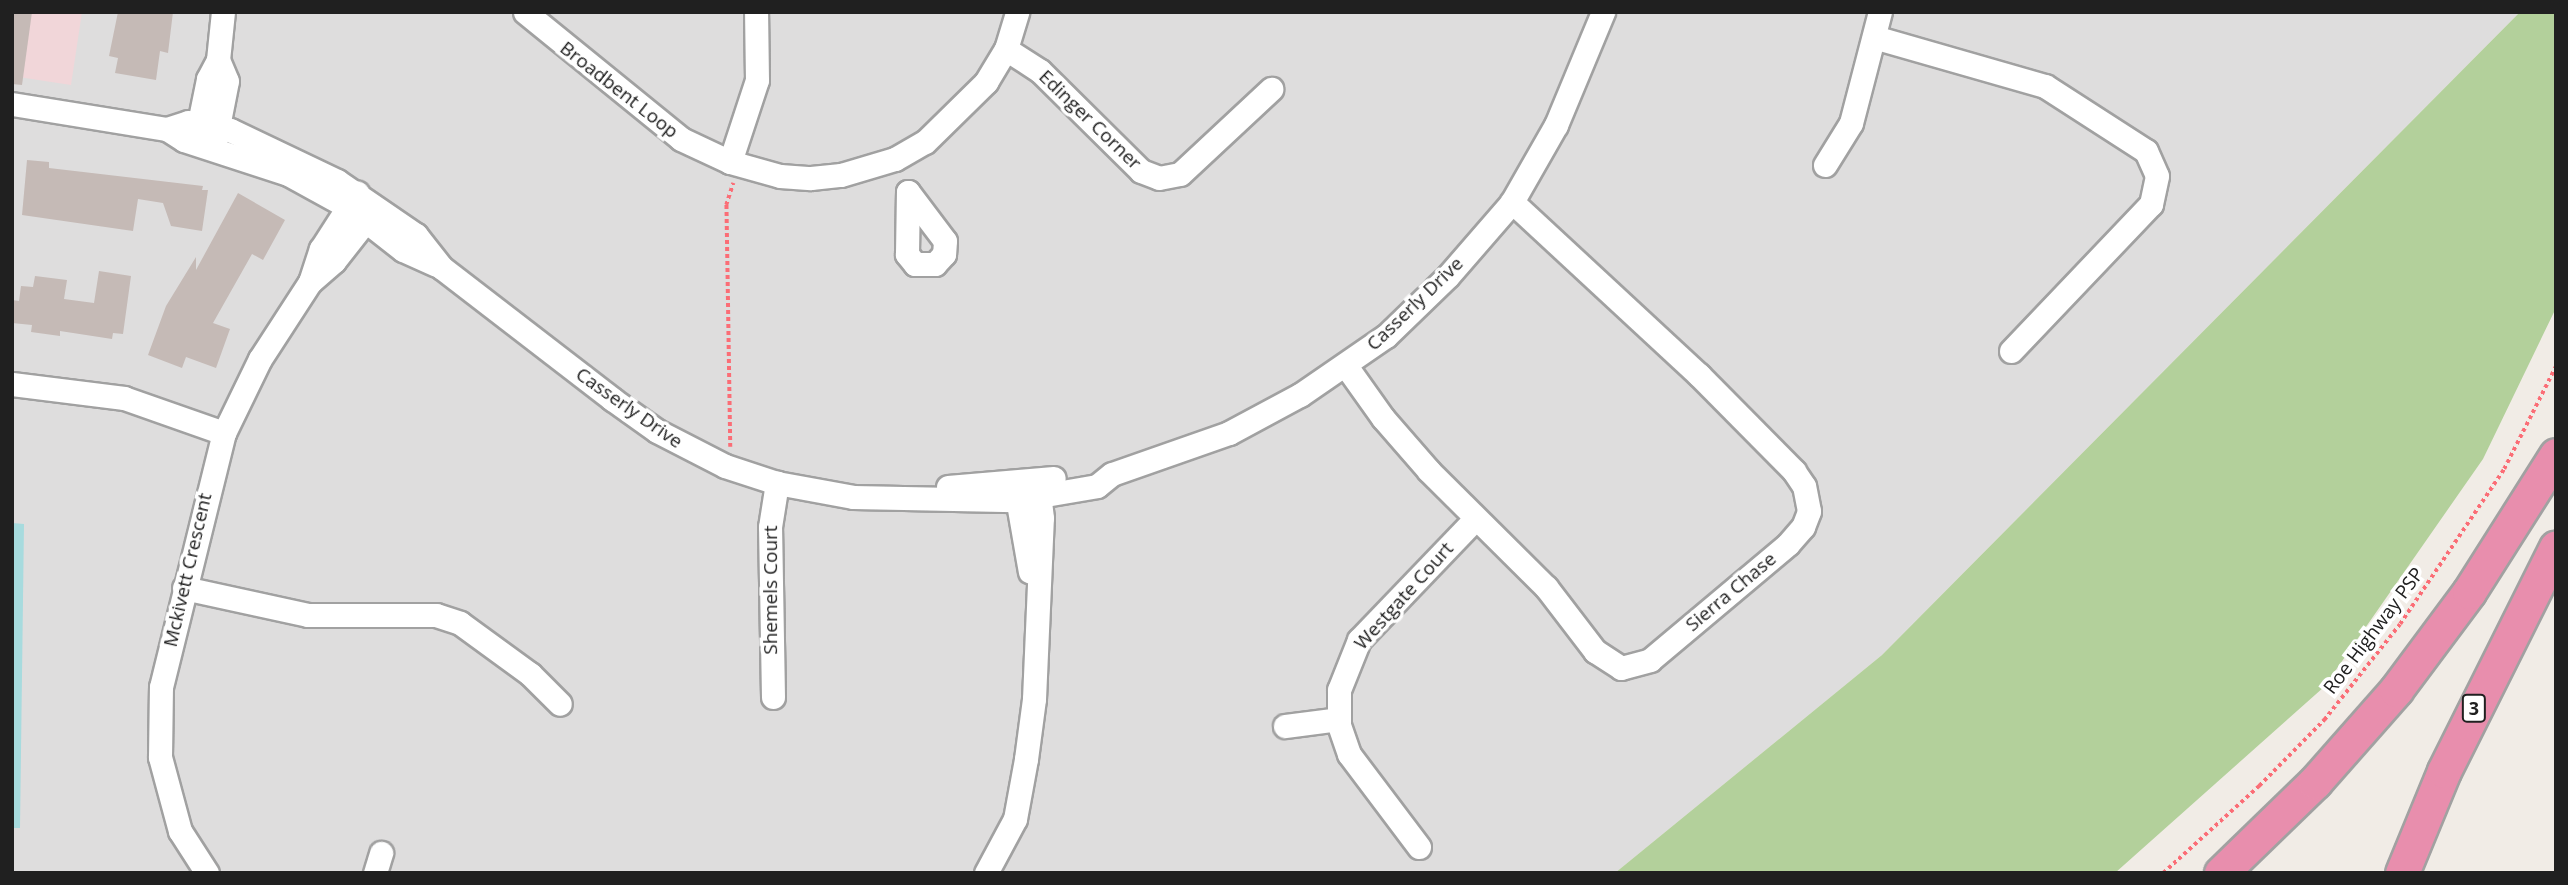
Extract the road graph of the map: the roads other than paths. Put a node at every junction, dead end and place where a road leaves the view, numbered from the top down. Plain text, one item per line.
1 (223, 12) edge
2 (525, 12) edge
3 (756, 12) edge
4 (1017, 12) edge
5 (1603, 12) edge
6 (1880, 12) edge
7 (1874, 37) junction
8 (1006, 49) junction
9 (1270, 89) dead end
10 (12, 104) edge
11 (206, 135) junction
12 (895, 159) junction
13 (734, 163) junction
14 (1825, 165) dead end
15 (908, 192) dead end
16 (353, 200) junction
17 (1512, 202) junction
18 (372, 214) junction
19 (310, 282) junction
20 (2011, 351) dead end
21 (1346, 366) junction
22 (12, 384) edge
23 (224, 433) junction
24 (2556, 455) edge
25 (777, 483) junction
26 (1039, 488) junction
27 (1015, 491) junction
28 (1474, 520) junction
29 (2556, 547) edge
30 (184, 588) junction
31 (1035, 600) junction
32 (772, 697) dead end
33 (560, 704) dead end
34 (1339, 719) junction
35 (1284, 726) dead end
36 (1419, 847) dead end
37 (207, 873) edge
38 (986, 873) edge
39 (2221, 873) edge
40 (2402, 873) edge

1 - 11 street
2 - 13 street, Broadbent Loop
3 - 13 street
4 - 8 street, Broadbent Loop
5 - 17 street, Casserly Drive
6 - 7 street
7 - 14 street
7 - 20 street
8 - 9 street, Edinger Corner
8 - 12 street, Broadbent Loop
10 - 11 street, Casserly Drive
11 - 16 street, Casserly Drive
12 - 13 street, Broadbent Loop
12 - 15 street
16 - 18 street, Casserly Drive
16 - 19 street, Mckivett Crescent
17 - 21 street, Casserly Drive
17 - 28 street, Sierra Chase
18 - 19 street, Mckivett Crescent
18 - 25 street, Casserly Drive
19 - 23 street, Mckivett Crescent
21 - 26 street, Casserly Drive
21 - 28 street, Sierra Chase
22 - 23 street
23 - 30 street, Mckivett Crescent
24 - 39 highway
25 - 27 street, Casserly Drive
25 - 32 street, Shemels Court
26 - 27 street, Casserly Drive
26 - 31 street
27 - 31 street
28 - 34 street, Westgate Court
29 - 40 highway, 3
30 - 33 street
30 - 37 street, Mckivett Crescent
31 - 38 street
34 - 35 street
34 - 36 street, Westgate Court

